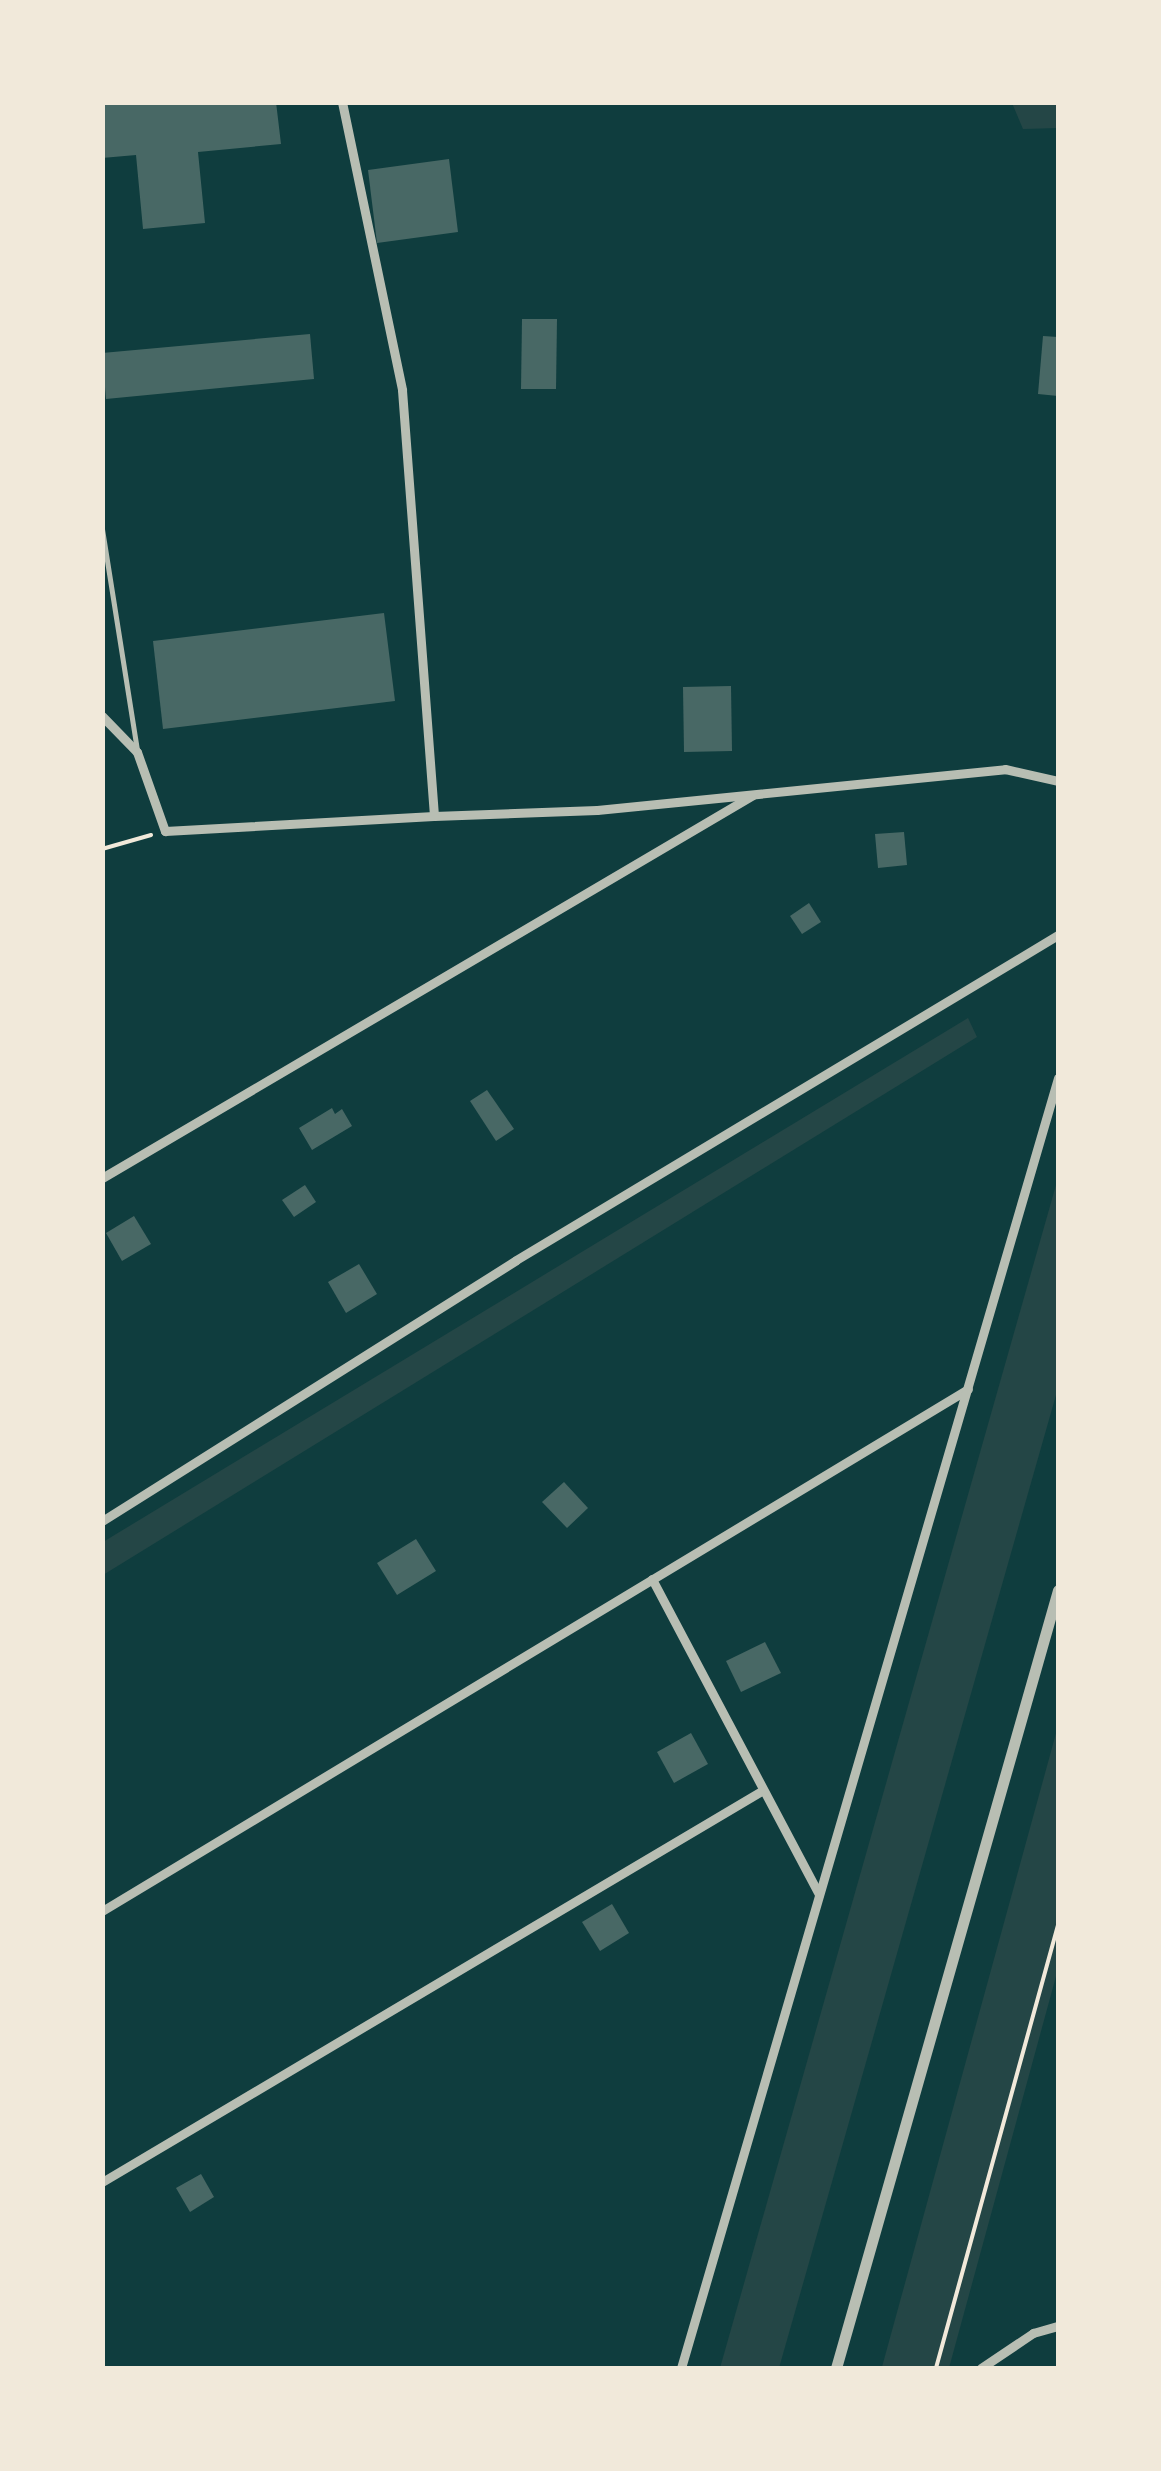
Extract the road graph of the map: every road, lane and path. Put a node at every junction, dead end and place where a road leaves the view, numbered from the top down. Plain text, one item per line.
1 (342, 102) edge
2 (102, 528) edge
3 (102, 716) edge
4 (137, 752) junction
5 (1058, 781) edge
6 (755, 794) junction
7 (434, 816) junction
8 (165, 832) junction
9 (102, 848) edge
10 (1058, 936) edge
11 (1058, 1078) edge
12 (102, 1178) edge
13 (968, 1389) junction
14 (102, 1521) edge
15 (652, 1579) junction
16 (1058, 1590) edge
17 (764, 1790) junction
18 (819, 1895) junction
19 (102, 1911) edge
20 (1058, 1926) edge
21 (102, 2182) edge
22 (1058, 2326) edge
23 (682, 2368) edge
24 (836, 2368) edge
25 (936, 2368) edge
26 (981, 2368) edge

1 - 7 street
2 - 4 lane
3 - 4 street
4 - 8 street
5 - 6 street
6 - 7 street
6 - 12 street
7 - 8 street
8 - 9 path
10 - 14 street
11 - 13 street
13 - 15 street
13 - 18 street
15 - 17 street
15 - 19 street
16 - 24 street
17 - 18 street
17 - 21 street
18 - 23 street
20 - 25 path
22 - 26 street

